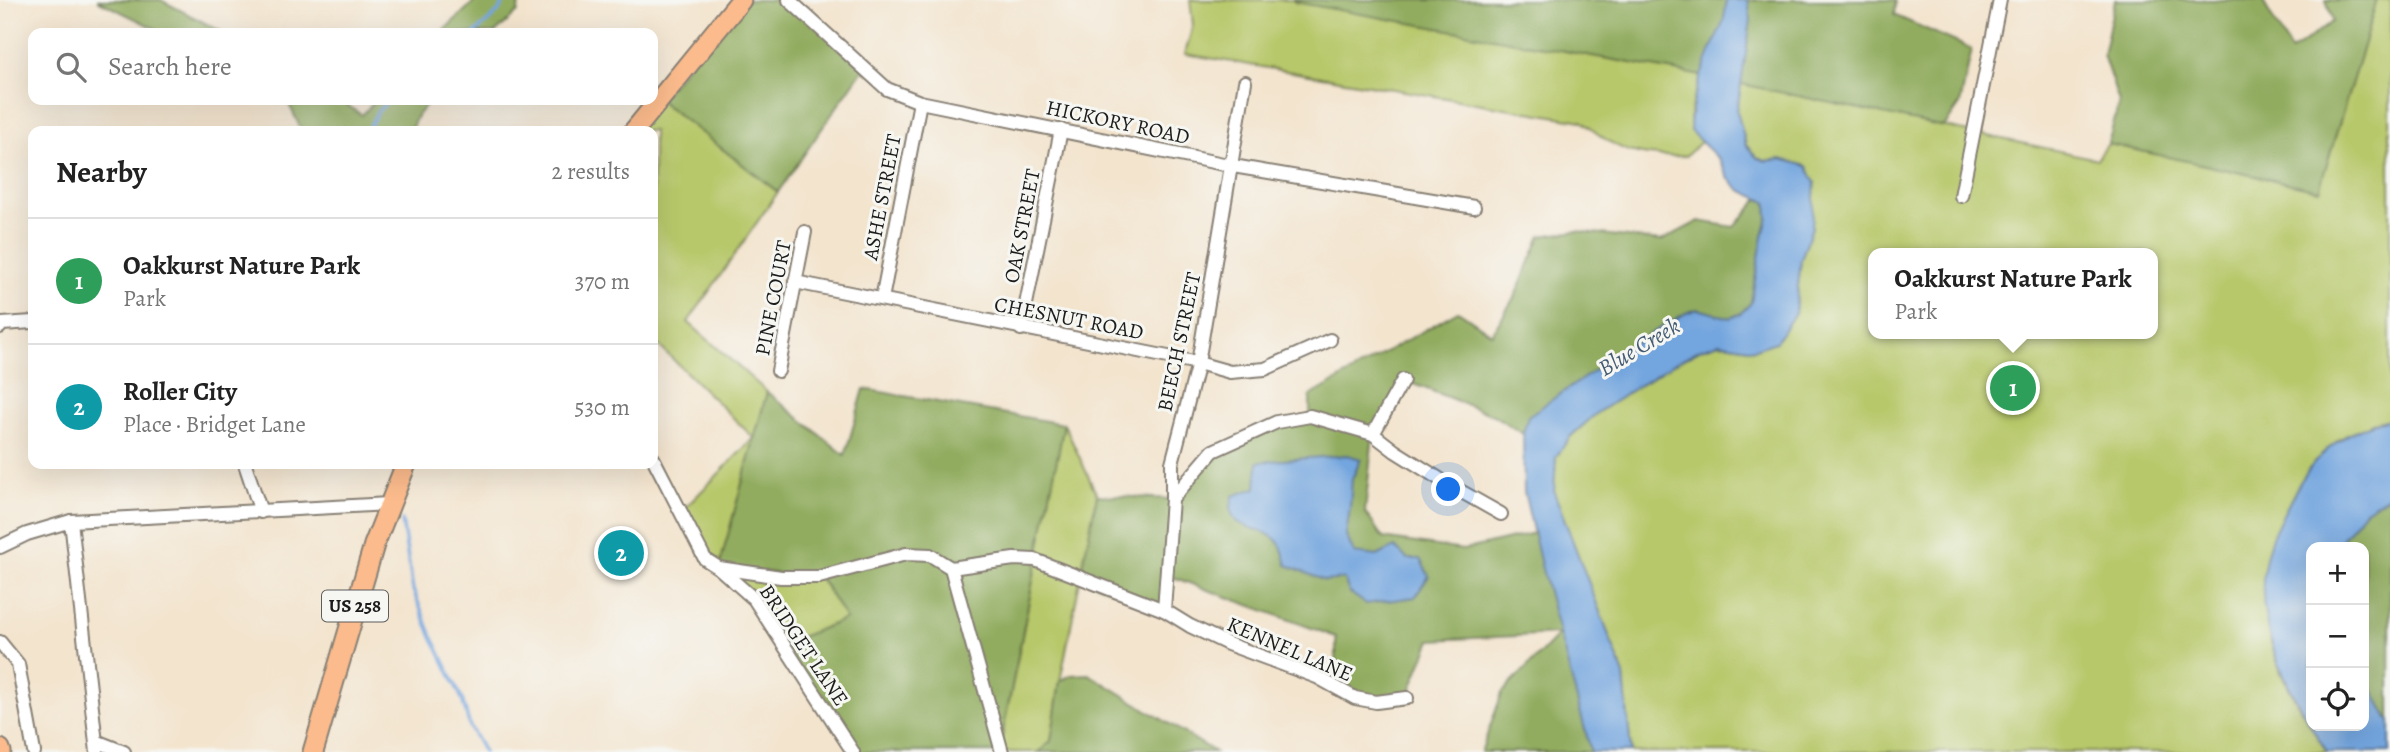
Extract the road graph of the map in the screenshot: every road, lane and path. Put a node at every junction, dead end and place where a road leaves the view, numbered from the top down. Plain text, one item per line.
1 (741, 0) edge
2 (789, 0) edge
3 (2000, 0) edge
4 (1245, 82) dead end
5 (658, 102) edge
6 (920, 102) junction
7 (655, 105) edge
8 (638, 126) edge
9 (1061, 130) junction
10 (1233, 166) junction
11 (1961, 196) dead end
12 (1474, 208) dead end
13 (805, 232) dead end
14 (795, 282) junction
15 (882, 299) junction
16 (28, 322) edge
17 (0, 327) edge
18 (1021, 329) junction
19 (1330, 340) dead end
20 (1198, 362) junction
21 (778, 371) dead end
22 (1403, 380) dead end
23 (1373, 434) junction
24 (658, 468) edge
25 (247, 469) edge
26 (404, 469) edge
27 (1172, 499) junction
28 (389, 504) junction
29 (261, 512) junction
30 (1501, 513) dead end
31 (71, 521) junction
32 (0, 547) edge
33 (719, 568) junction
34 (951, 568) junction
35 (1164, 610) junction
36 (0, 642) edge
37 (1407, 698) dead end
38 (97, 746) edge
39 (34, 752) edge
40 (124, 752) edge
41 (313, 752) edge
42 (853, 752) edge
43 (1002, 752) edge

1 - 5 main road
2 - 6 street, HICKORY ROAD
3 - 11 street
4 - 10 street, BEECH STREET
6 - 9 street, HICKORY ROAD
6 - 15 street, ASHE STREET
7 - 8 main road
9 - 10 street, HICKORY ROAD
9 - 18 street, OAK STREET
10 - 12 street, HICKORY ROAD
10 - 20 street, BEECH STREET
13 - 14 street, PINE COURT
14 - 15 street, CHESNUT ROAD
14 - 21 street, PINE COURT
15 - 18 street, CHESNUT ROAD
16 - 17 street
18 - 20 street, CHESNUT ROAD
19 - 20 street, CHESNUT ROAD
20 - 27 street, BEECH STREET
22 - 23 street
23 - 27 street
23 - 30 street
24 - 33 street, BRIDGET LANE
25 - 29 street
26 - 28 main road, US 258
27 - 35 street, BEECH STREET
28 - 29 street
28 - 41 main road, US 258
29 - 31 street
31 - 32 street
31 - 38 street
33 - 34 street
33 - 42 street, BRIDGET LANE
34 - 35 street, KENNEL LANE
34 - 43 street
35 - 37 street, KENNEL LANE
36 - 39 street
38 - 40 street

